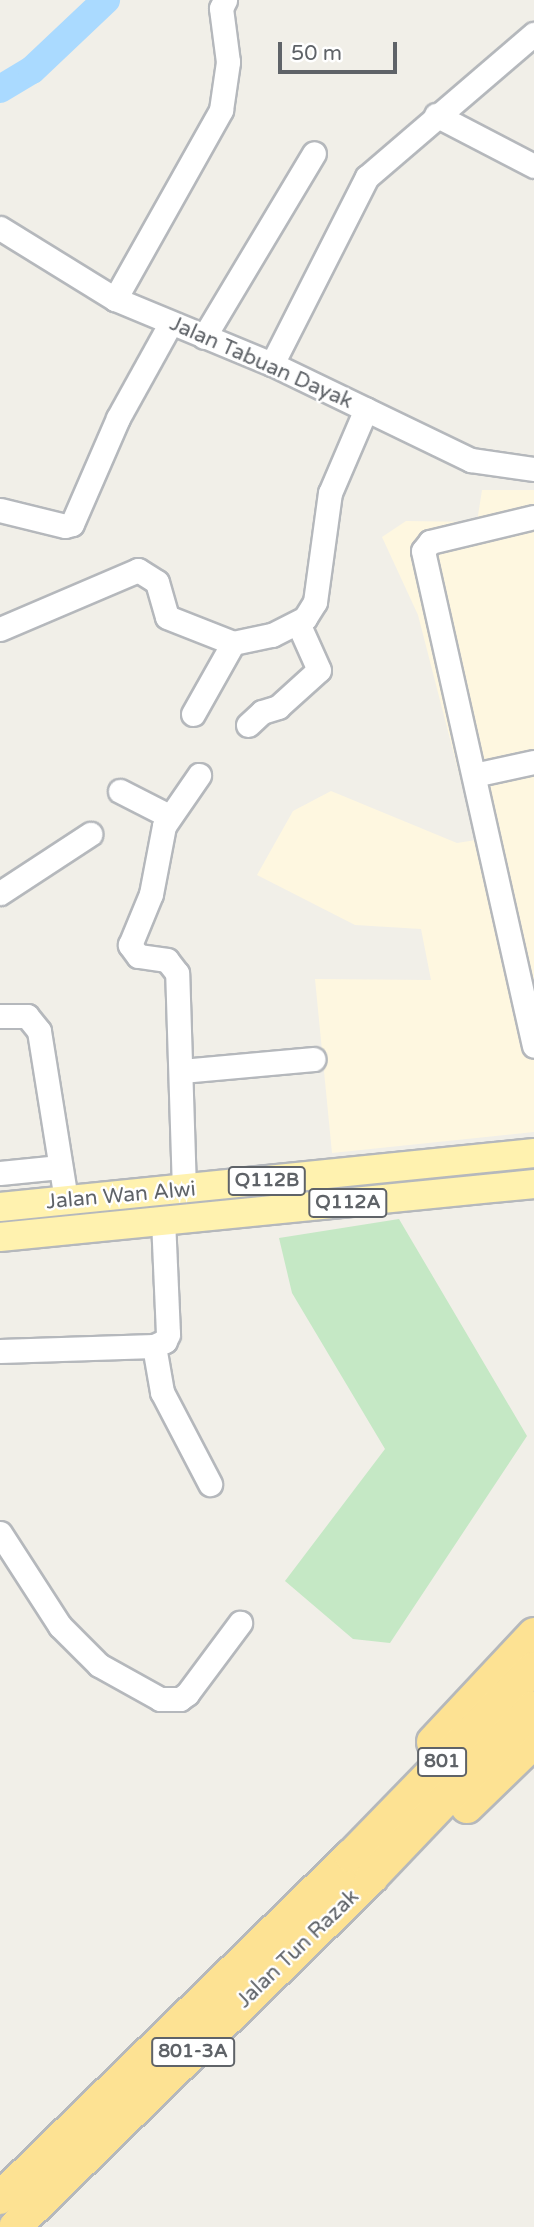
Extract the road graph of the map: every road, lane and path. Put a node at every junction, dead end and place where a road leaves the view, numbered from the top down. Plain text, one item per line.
1 (225, 0) edge
2 (534, 33) edge
3 (436, 115) junction
4 (314, 153) dead end
5 (534, 166) edge
6 (0, 228) edge
7 (115, 299) junction
8 (170, 324) junction
9 (204, 337) junction
10 (272, 364) junction
11 (366, 409) junction
12 (534, 469) edge
13 (0, 510) edge
14 (534, 517) edge
15 (298, 623) junction
16 (0, 629) edge
17 (233, 643) junction
18 (193, 714) dead end
19 (248, 725) dead end
20 (534, 762) edge
21 (200, 775) dead end
22 (474, 775) junction
23 (120, 791) dead end
24 (169, 816) junction
25 (90, 834) dead end
26 (0, 893) edge
27 (0, 1016) edge
28 (534, 1046) edge
29 (313, 1059) dead end
30 (182, 1072) junction
31 (534, 1153) edge
32 (60, 1167) junction
33 (0, 1173) edge
34 (534, 1184) edge
35 (184, 1190) junction
36 (66, 1200) junction
37 (0, 1207) edge
38 (163, 1222) junction
39 (0, 1237) edge
40 (154, 1346) junction
41 (0, 1351) edge
42 (210, 1484) dead end
43 (0, 1533) edge
44 (240, 1623) dead end
45 (534, 1634) edge
46 (534, 1668) edge
47 (534, 1707) edge
48 (534, 1742) edge
49 (361, 1867) junction
50 (305, 1900) junction
51 (320, 1928) junction
52 (0, 2198) edge
53 (15, 2227) edge

1 - 7 street
2 - 3 street
3 - 5 street
3 - 10 street
4 - 9 street
6 - 7 street, Jalan Tabuan Dayak
7 - 8 street, Jalan Tabuan Dayak
8 - 9 street, Jalan Tabuan Dayak
8 - 13 street
9 - 10 street, Jalan Tabuan Dayak
10 - 11 street, Jalan Tabuan Dayak
11 - 12 street, Jalan Tabuan Dayak
11 - 15 street
14 - 22 street
15 - 17 street
15 - 19 street
16 - 17 street
17 - 18 street
20 - 22 street
21 - 24 street
22 - 28 street
23 - 24 street
24 - 30 street
25 - 26 street
27 - 32 street
29 - 30 street
30 - 35 street
31 - 35 main road, Jalan Wan Alwi / Q112B
32 - 33 street
32 - 36 street
34 - 38 main road, Jalan Wan Alwi / Q112A
35 - 36 main road, Jalan Wan Alwi / Q112B
36 - 37 main road, Jalan Wan Alwi / Q112B
38 - 39 main road, Jalan Wan Alwi / Q112A
38 - 40 street
40 - 41 street
40 - 42 street
43 - 44 street
45 - 50 highway
46 - 49 highway, 801
47 - 49 highway, 801
48 - 51 highway
49 - 50 highway, Jalan Tun Razak
49 - 51 highway, Jalan Tun Razak / 801-3A
50 - 52 highway, Jalan Tun Razak
51 - 53 highway, Jalan Tun Razak / 801-3A

